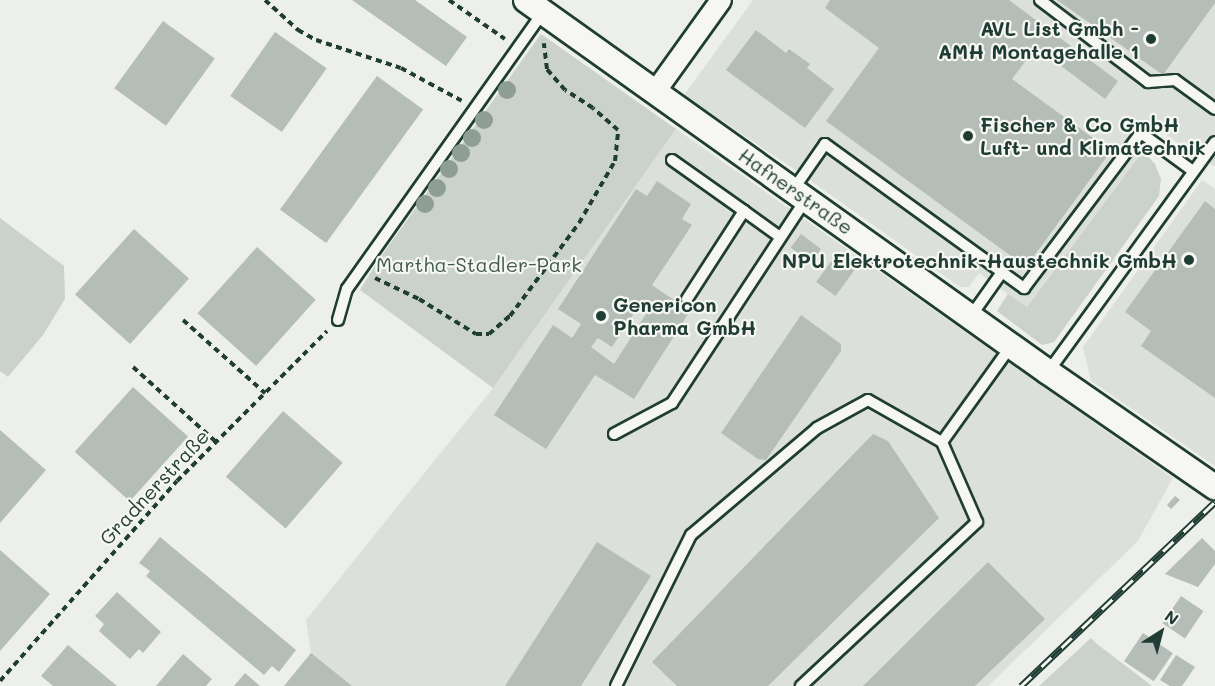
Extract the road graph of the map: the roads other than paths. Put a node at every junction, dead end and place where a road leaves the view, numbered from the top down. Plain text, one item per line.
1 (721, 0) edge
2 (1040, 0) edge
3 (534, 6) edge
4 (655, 92) junction
5 (1215, 109) edge
6 (1215, 142) edge
7 (672, 160) dead end
8 (1193, 171) junction
9 (799, 194) junction
10 (744, 211) junction
11 (780, 237) junction
12 (1002, 272) junction
13 (687, 299) dead end
14 (971, 316) junction
15 (338, 320) road end
16 (1011, 346) junction
17 (1048, 372) junction
18 (614, 434) dead end
19 (942, 442) junction
20 (1215, 487) edge
21 (616, 686) edge
22 (801, 686) edge

1 - 4 street
2 - 5 lane
3 - 4 street, Hafnerstraße
3 - 15 lane, Hafnerstraße
4 - 9 street, Hafnerstraße
6 - 8 lane
7 - 10 lane
8 - 12 lane
8 - 17 lane
9 - 11 lane
9 - 12 lane
9 - 14 street, Hafnerstraße
10 - 11 lane
10 - 13 lane
11 - 18 lane
12 - 14 lane
14 - 16 street, Hafnerstraße
16 - 17 street, Hafnerstraße
16 - 19 lane
17 - 20 street, Hafnerstraße
19 - 21 lane
19 - 22 lane

